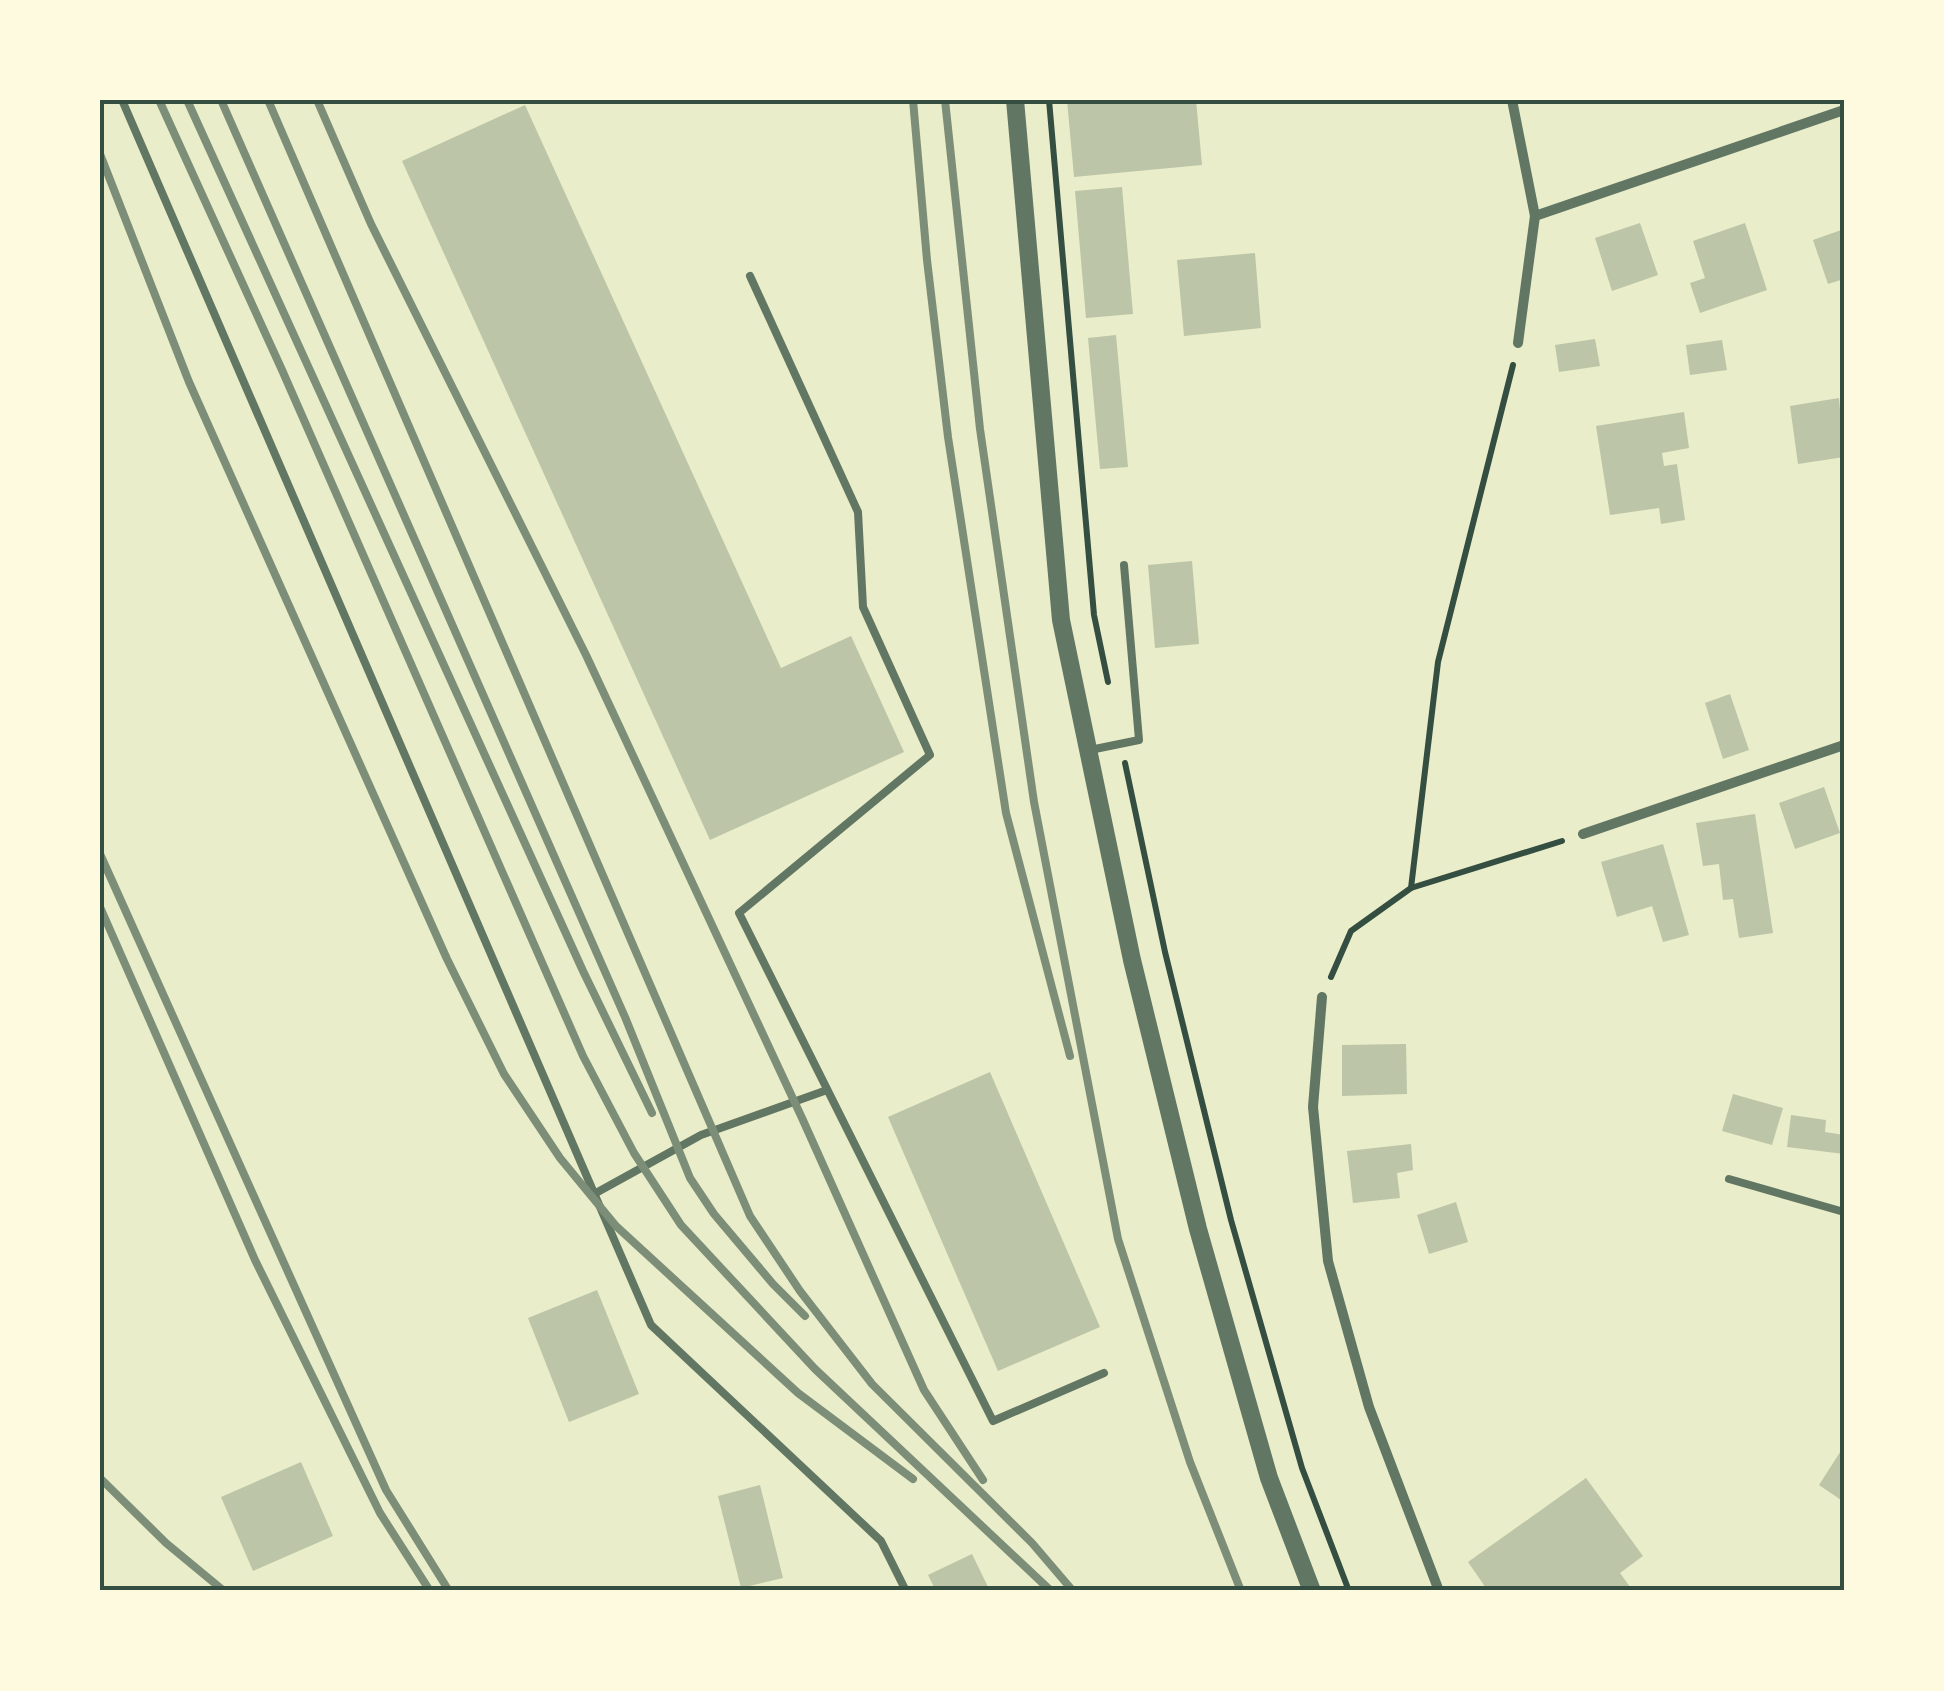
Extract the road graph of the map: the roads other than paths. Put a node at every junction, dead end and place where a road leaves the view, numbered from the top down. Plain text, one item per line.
1 (122, 100) edge
2 (1015, 100) edge
3 (1512, 100) edge
4 (1844, 110) edge
5 (1535, 216) junction
6 (750, 276) dead end
7 (1518, 343) road end
8 (1124, 565) dead end
9 (1844, 746) edge
10 (1088, 751) junction
11 (1583, 834) road end
12 (1322, 997) road end
13 (827, 1090) junction
14 (1729, 1179) dead end
15 (594, 1194) junction
16 (1844, 1212) edge
17 (1104, 1373) dead end
18 (906, 1591) edge
19 (1312, 1591) edge
20 (1439, 1591) edge

1 - 15 lane
2 - 10 street
3 - 5 street
4 - 5 street
5 - 7 street
6 - 13 lane
8 - 10 lane
9 - 11 street
10 - 19 street
12 - 20 street
13 - 15 lane
13 - 17 lane
14 - 16 lane
15 - 18 lane

